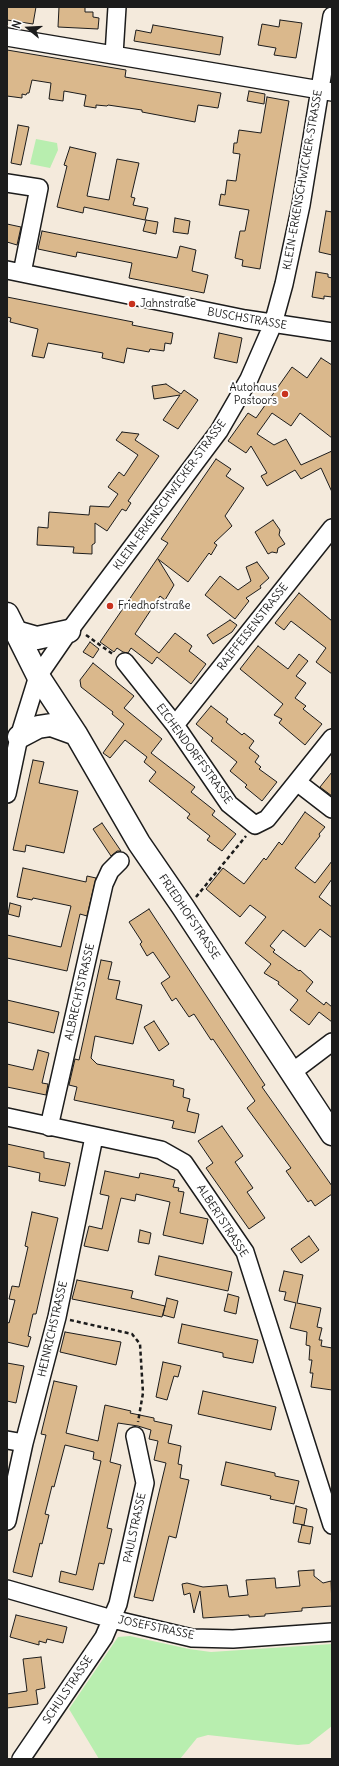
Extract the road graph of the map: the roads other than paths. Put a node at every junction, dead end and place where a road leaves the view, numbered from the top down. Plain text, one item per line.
1 (117, 7) edge
2 (332, 16) edge
3 (7, 37) edge
4 (114, 54) junction
5 (326, 91) edge
6 (7, 183) edge
7 (15, 271) edge
8 (273, 324) junction
9 (332, 332) edge
10 (332, 528) edge
11 (11, 623) edge
12 (71, 628) junction
13 (125, 662) road end
14 (38, 676) junction
15 (175, 725) junction
16 (76, 734) junction
17 (19, 737) junction
18 (332, 738) edge
19 (297, 782) junction
20 (7, 794) edge
21 (332, 809) edge
22 (120, 861) dead end
23 (332, 1042) edge
24 (291, 1073) junction
25 (7, 1117) edge
26 (49, 1127) junction
27 (332, 1134) edge
28 (94, 1137) junction
29 (135, 1436) road end
30 (7, 1440) edge
31 (24, 1443) junction
32 (7, 1521) edge
33 (332, 1525) edge
34 (7, 1590) edge
35 (112, 1619) junction
36 (332, 1632) edge
37 (21, 1759) edge

1 - 4 street
2 - 5 street, KLEIN-ERKENSCHWICKER-STRASSE
3 - 4 street
4 - 5 street
5 - 8 street, KLEIN-ERKENSCHWICKER-STRASSE
6 - 7 street, BUSCHSTRASSE
7 - 8 street, BUSCHSTRASSE
8 - 9 street, BUSCHSTRASSE
8 - 12 street, KLEIN-ERKENSCHWICKER-STRASSE
10 - 15 street, RAIFFEISENSTRASSE
11 - 12 main road
11 - 14 main road, FRIEDHOFSTRASSE
12 - 14 street, KLEIN-ERKENSCHWICKER-STRASSE
13 - 15 street, EICHENDORFFSTRASSE
14 - 16 main road, FRIEDHOFSTRASSE
14 - 17 street, KLEIN-ERKENSCHWICKER-STRASSE
15 - 19 street, EICHENDORFFSTRASSE
16 - 17 main road
16 - 24 main road, FRIEDHOFSTRASSE
17 - 20 street, KLEIN-ERKENSCHWICKER-STRASSE
18 - 19 street
19 - 21 street
22 - 26 street, ALBRECHTSTRASSE
23 - 24 street
24 - 27 main road, FRIEDHOFSTRASSE
25 - 26 street, ALBERTSTRASSE
26 - 28 street, ALBERTSTRASSE
28 - 31 street, HEINRICHSTRASSE
28 - 33 street, ALBERTSTRASSE
29 - 35 street, PAULSTRASSE
30 - 31 street
31 - 32 street, HEINRICHSTRASSE
34 - 35 street, JOSEFSTRASSE
35 - 36 street, JOSEFSTRASSE
35 - 37 street, SCHULSTRASSE

